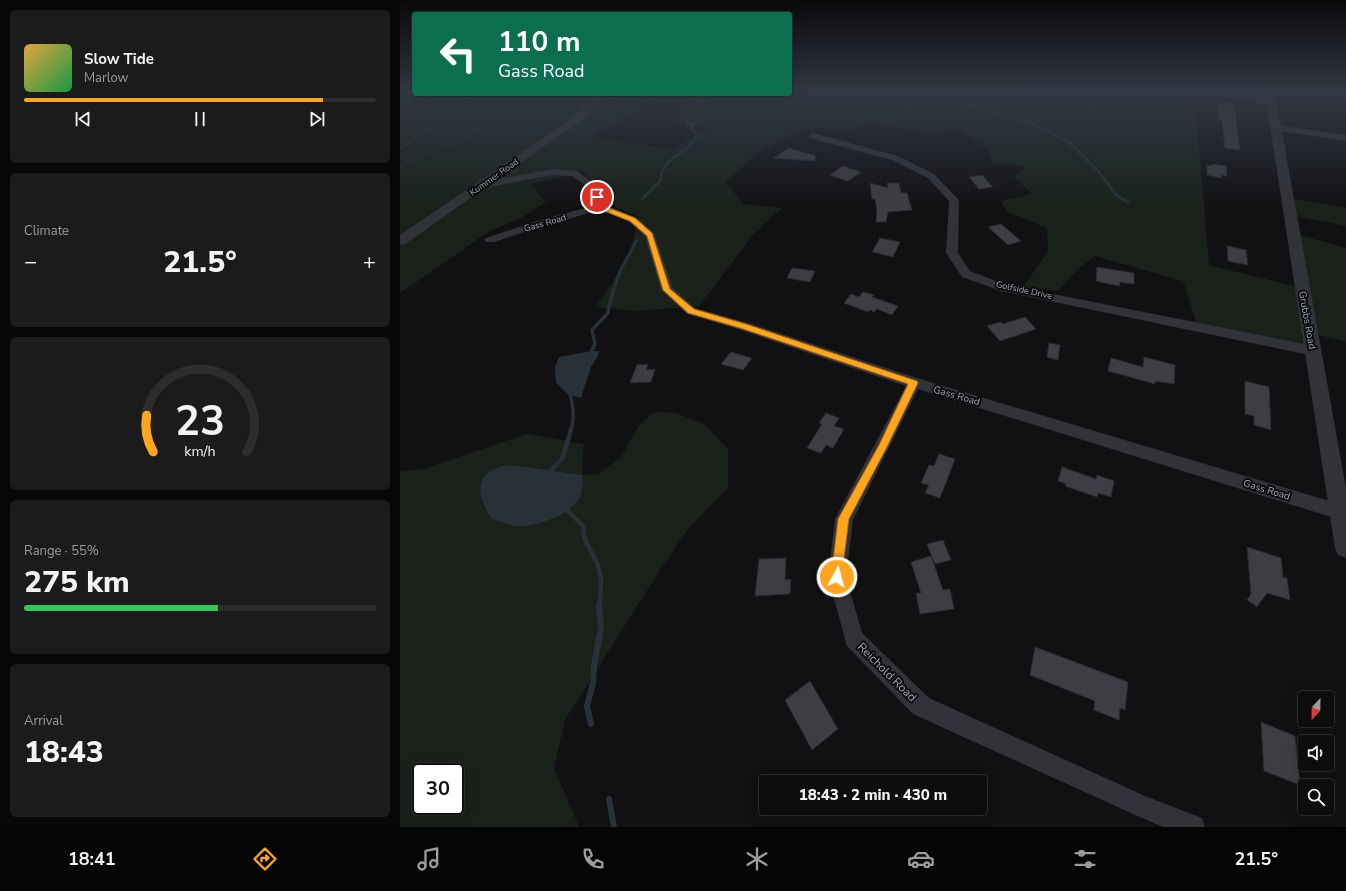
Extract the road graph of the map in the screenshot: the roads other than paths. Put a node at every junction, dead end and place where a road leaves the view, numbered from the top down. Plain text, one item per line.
1 (559, 132) edge
2 (1277, 132) edge
3 (1301, 132) edge
4 (813, 136) dead end
5 (1346, 138) edge
6 (483, 185) junction
7 (602, 207) junction
8 (490, 240) dead end
9 (400, 241) edge
10 (1314, 351) junction
11 (914, 383) junction
12 (1340, 512) junction
13 (1346, 548) edge
14 (1193, 827) edge

1 - 6 street, Kummer Road
2 - 10 street, Grubbs Road
3 - 5 street
4 - 10 street, Golfside Drive
6 - 7 street
6 - 9 street, Kummer Road
7 - 8 street, Gass Road
7 - 11 street, Gass Road
10 - 12 street, Grubbs Road
11 - 12 street, Gass Road
11 - 14 street, Reichold Road
12 - 13 street, Grubbs Road

